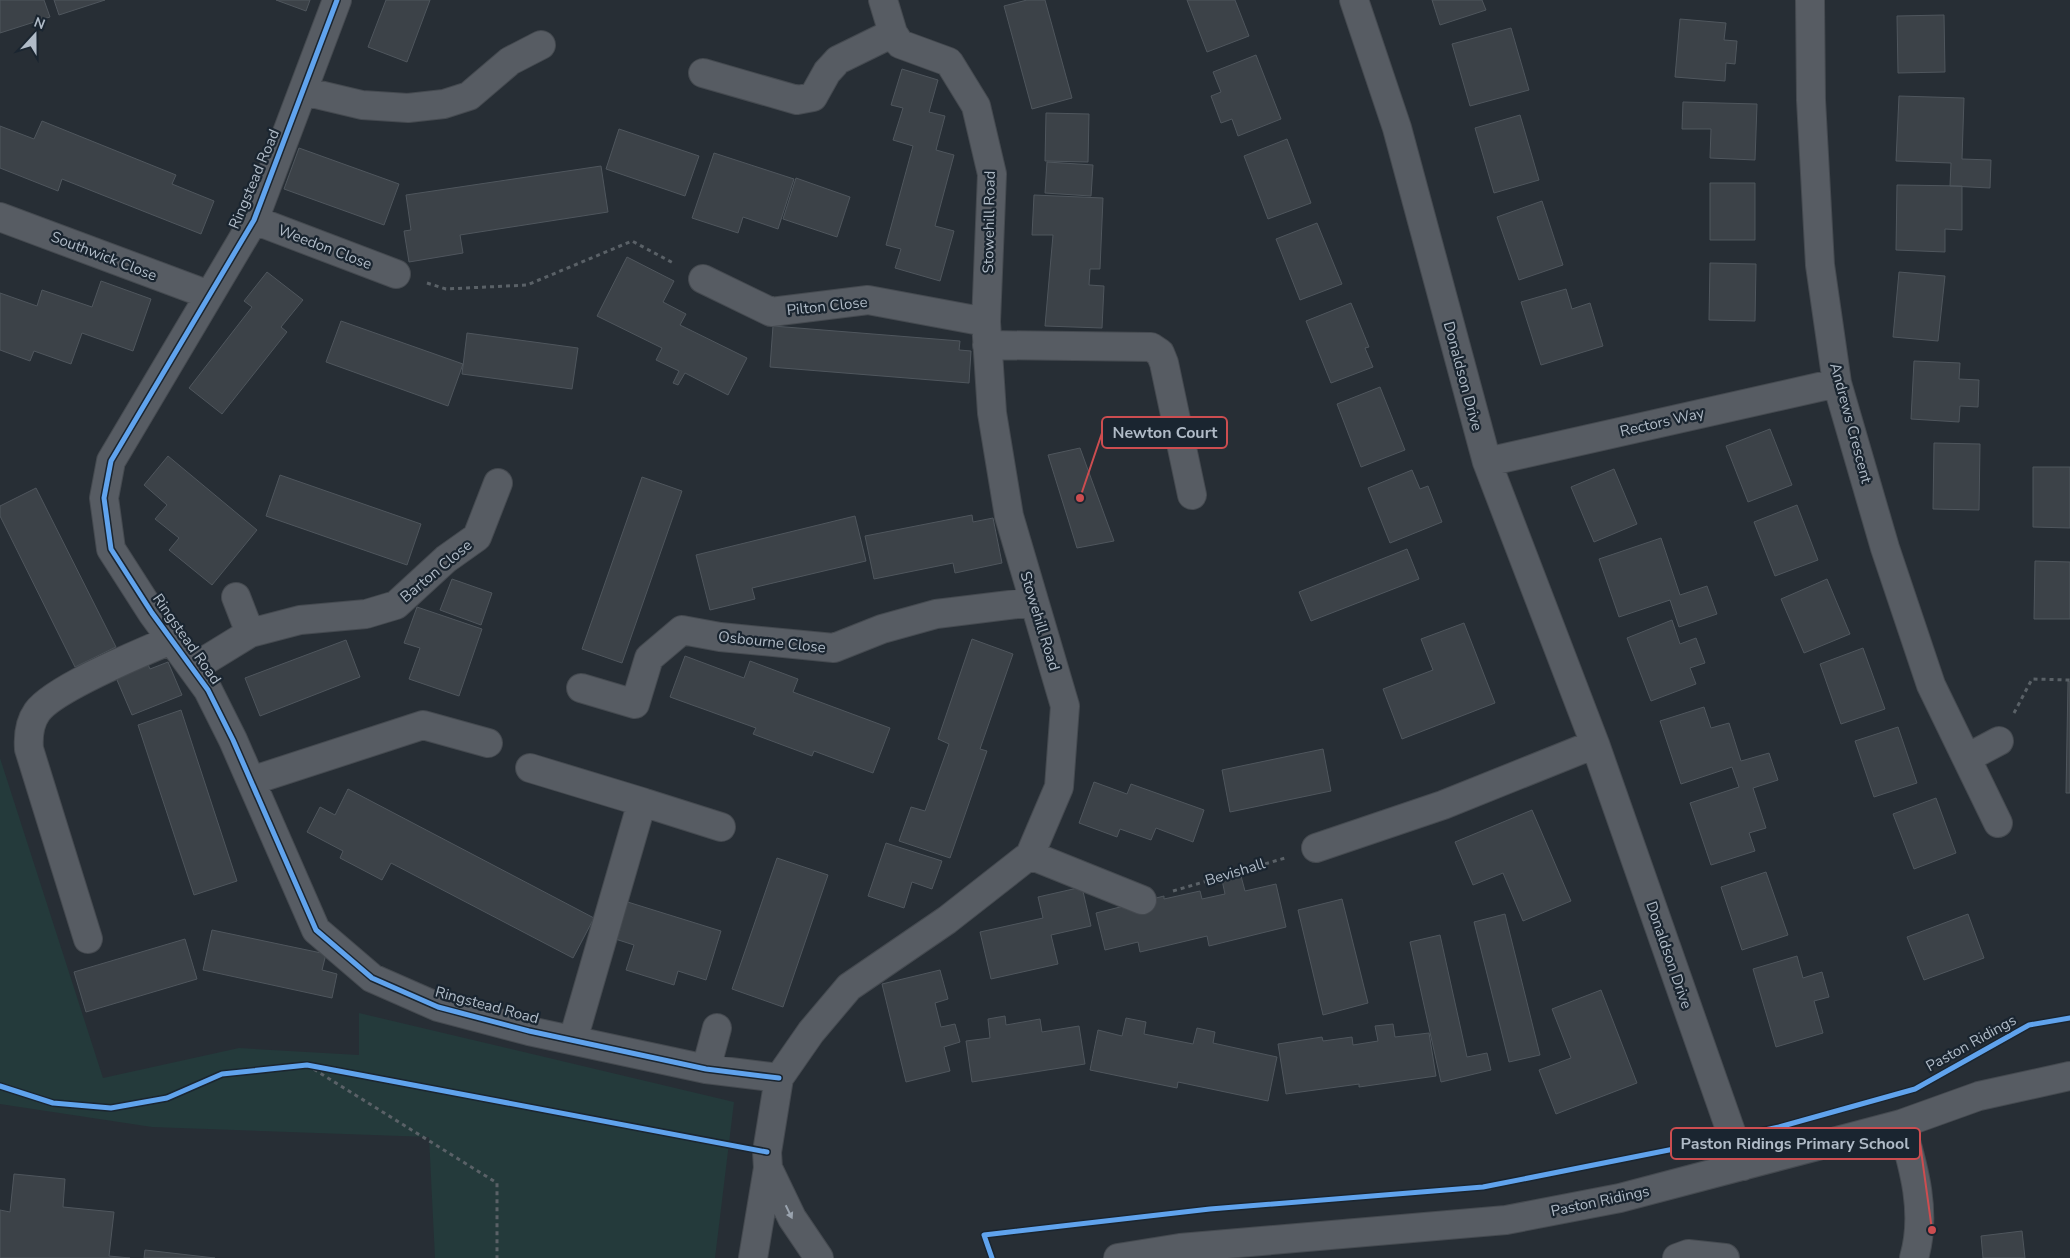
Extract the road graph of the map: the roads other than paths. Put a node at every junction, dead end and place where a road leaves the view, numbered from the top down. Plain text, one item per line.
1 (337, 0) edge
2 (883, 0) edge
3 (1354, 0) edge
4 (1810, 0) edge
5 (893, 33) junction
6 (541, 45) dead end
7 (704, 73) dead end
8 (303, 91) junction
9 (0, 217) edge
10 (254, 220) junction
11 (396, 274) road end
12 (703, 279) road end
13 (209, 295) junction
14 (987, 334) junction
15 (1838, 383) junction
16 (1486, 462) junction
17 (498, 483) dead end
18 (1192, 495) dead end
19 (236, 597) dead end
20 (1034, 602) junction
21 (250, 634) junction
22 (173, 639) junction
23 (193, 668) junction
24 (581, 688) dead end
25 (1999, 741) road end
26 (488, 743) dead end
27 (1595, 744) junction
28 (1966, 758) junction
29 (530, 768) dead end
30 (251, 782) junction
31 (642, 802) junction
32 (1998, 822) dead end
33 (722, 827) dead end
34 (1316, 848) road end
35 (1030, 856) junction
36 (1142, 900) road end
37 (88, 939) dead end
38 (717, 1028) dead end
39 (573, 1040) junction
40 (706, 1069) junction
41 (2070, 1076) edge
42 (779, 1078) junction
43 (1901, 1124) junction
44 (1744, 1166) junction
45 (768, 1168) junction
46 (753, 1258) edge
47 (819, 1258) edge
48 (1118, 1258) edge
49 (1678, 1258) edge
50 (1725, 1258) edge
51 (1914, 1258) edge

1 - 8 street, Ringstead Road
2 - 5 street
3 - 16 street, Donaldson Drive
4 - 15 street, Andrews Crescent
5 - 7 street
5 - 14 street, Stowehill Road
6 - 8 street
8 - 10 street, Ringstead Road
9 - 13 street, Southwick Close
10 - 11 street, Weedon Close
10 - 13 street, Ringstead Road
12 - 14 street, Pilton Close
13 - 22 street, Ringstead Road
14 - 18 street, Pilton Close
14 - 20 street, Stowehill Road
15 - 16 street, Rectors Way
15 - 28 street, Andrews Crescent
16 - 27 street, Donaldson Drive
17 - 21 street, Barton Close
19 - 21 street
20 - 24 street, Osbourne Close
20 - 35 street, Stowehill Road
21 - 23 street, Barton Close
22 - 23 street, Ringstead Road
22 - 37 street
23 - 30 street, Ringstead Road
25 - 28 street
26 - 30 street
27 - 34 street
27 - 44 street, Donaldson Drive
28 - 32 street, Andrews Crescent
29 - 31 street
30 - 39 street, Ringstead Road
31 - 33 street
31 - 39 street
35 - 36 street
35 - 42 street, Stowehill Road
38 - 40 street
39 - 40 street, Ringstead Road
40 - 42 street, Ringstead Road
41 - 43 street, Paston Ridings
42 - 45 street, Stowehill Road
43 - 44 street, Paston Ridings
43 - 51 street
44 - 48 street, Paston Ridings
45 - 46 street, Stowehill Road
45 -> 47 street, Stowehill Road
49 - 50 street

